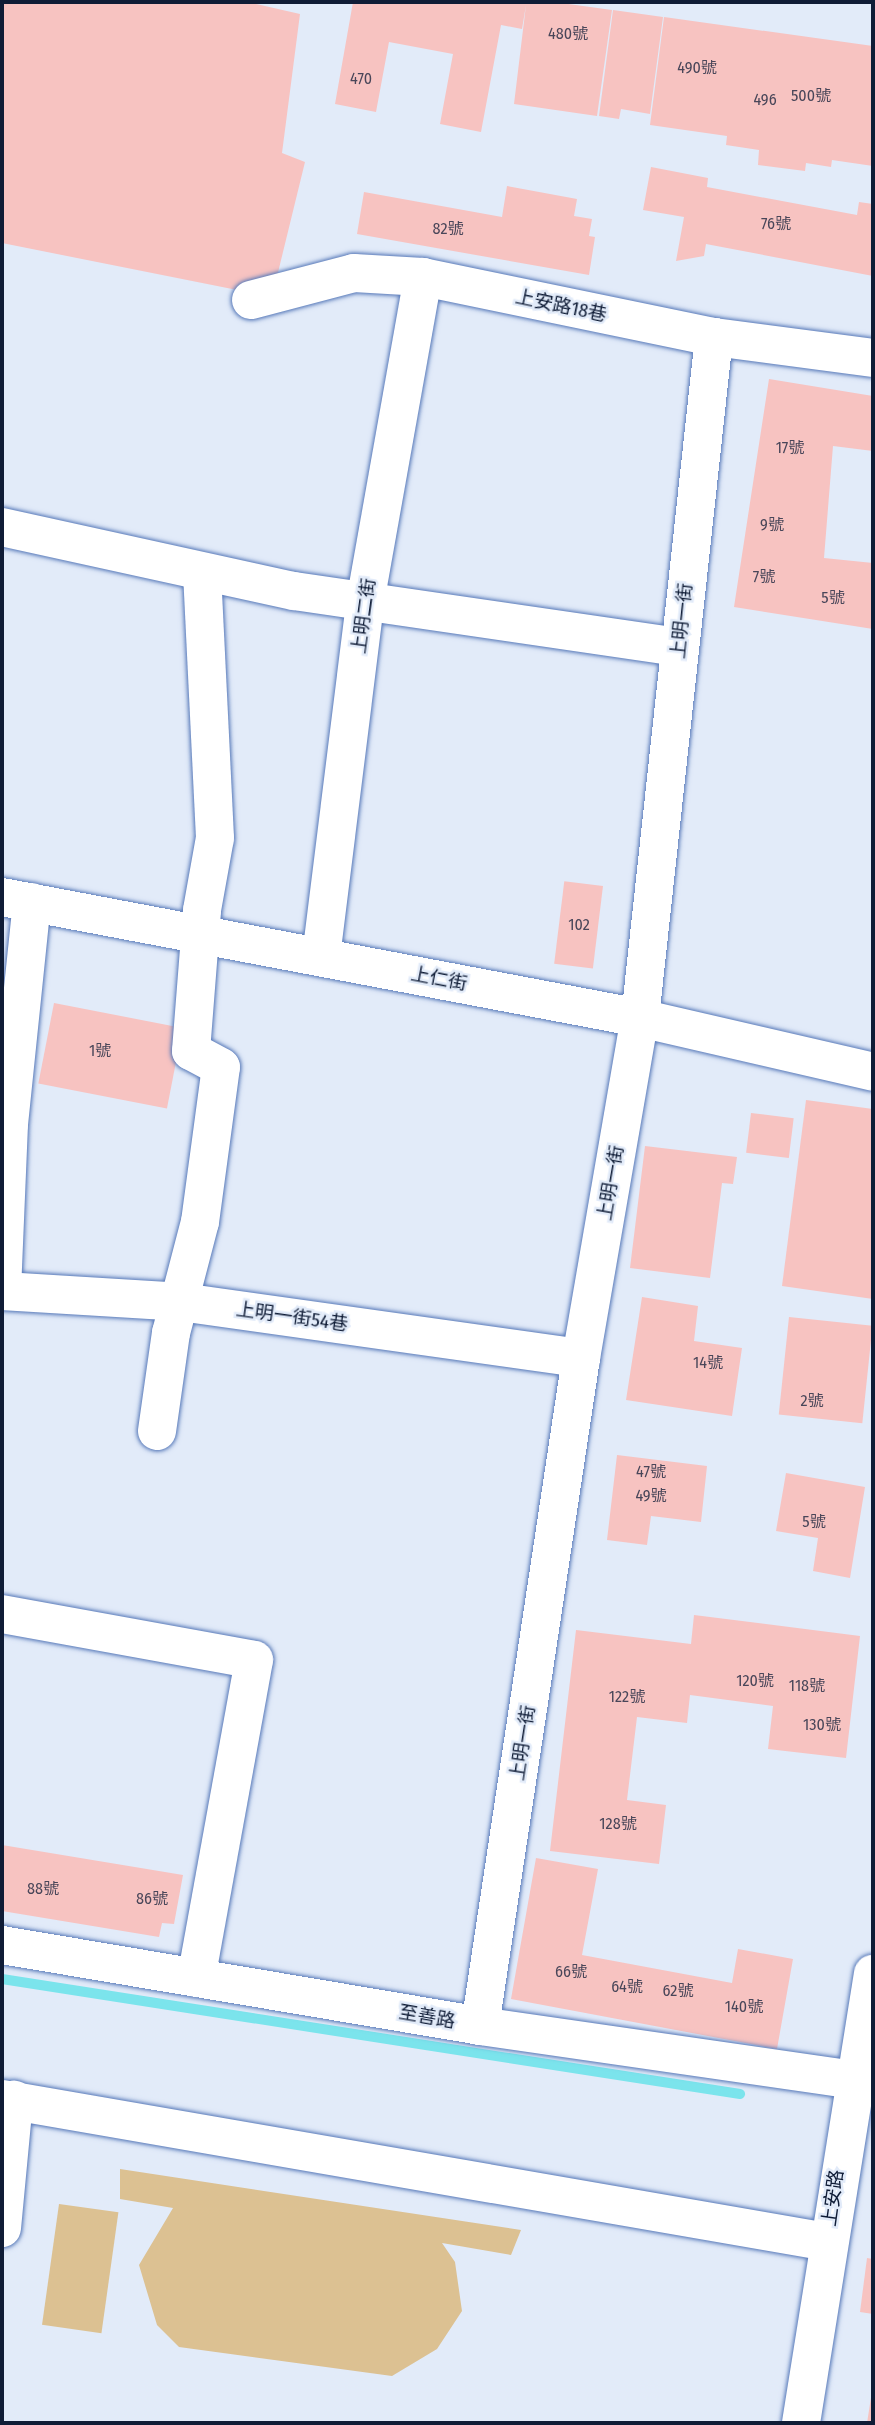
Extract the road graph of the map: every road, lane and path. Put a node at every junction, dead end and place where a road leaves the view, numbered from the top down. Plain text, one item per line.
1 (423, 277) junction
2 (251, 300) dead end
3 (714, 337) junction
4 (873, 358) edge
5 (2, 527) edge
6 (202, 572) junction
7 (366, 597) junction
8 (679, 647) junction
9 (17, 900) edge
10 (204, 935) junction
11 (321, 957) junction
12 (640, 1018) junction
13 (873, 1072) edge
14 (5, 1123) edge
15 (2, 1291) edge
16 (181, 1302) junction
17 (581, 1358) junction
18 (157, 1432) dead end
19 (2, 1614) edge
20 (2, 1945) edge
21 (873, 1974) edge
22 (197, 1978) junction
23 (480, 2026) junction
24 (853, 2080) junction
25 (8, 2099) edge
26 (857, 2146) edge
27 (2, 2228) edge
28 (827, 2242) junction
29 (801, 2423) edge

1 - 2 street, 上安路18巷
1 - 3 street, 上安路18巷
1 - 7 street, 上明二街
3 - 4 street, 上安路18巷
3 - 8 street, 上明一街
5 - 6 street
6 - 7 street
6 - 10 street
7 - 8 street
7 - 11 street, 上明二街
8 - 12 street, 上明一街
9 - 10 street, 上仁街
9 - 14 street
10 - 11 street, 上仁街
10 - 16 street
11 - 12 street, 上仁街
12 - 13 street, 上仁街
12 - 17 street, 上明一街
14 - 15 street
15 - 16 street, 上明一街54巷
16 - 17 street, 上明一街54巷
16 - 18 street
17 - 23 street, 上明一街
19 - 22 street
20 - 22 street, 至善路
21 - 24 street, 上安路
22 - 23 street, 至善路
23 - 24 street, 至善路
24 - 26 street, 上安路
25 - 27 street
25 - 28 street
26 - 28 street, 上安路
28 - 29 street, 上安路

